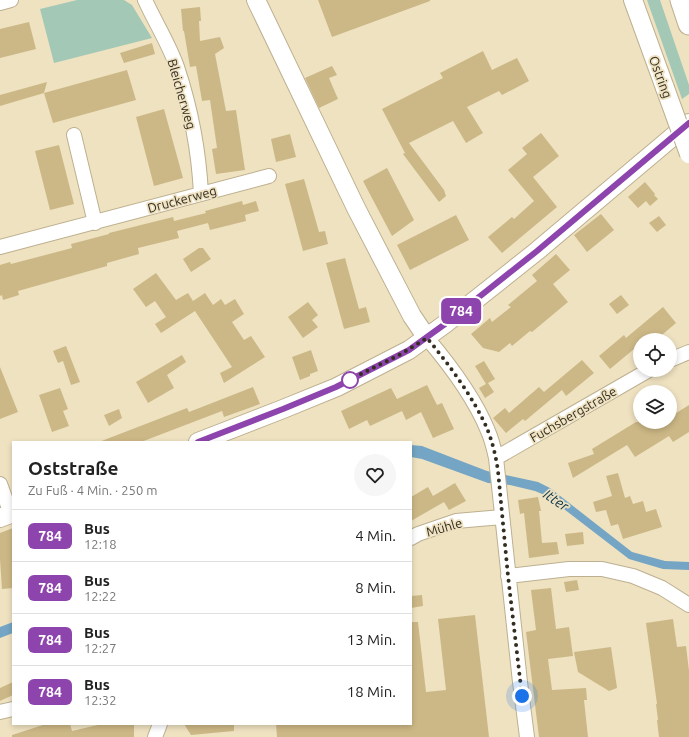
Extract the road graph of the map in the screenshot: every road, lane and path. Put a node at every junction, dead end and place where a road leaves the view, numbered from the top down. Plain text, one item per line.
1 (11, 0) edge
2 (145, 0) edge
3 (256, 0) edge
4 (633, 0) edge
5 (680, 0) edge
6 (0, 3) edge
7 (689, 24) edge
8 (689, 123) edge
9 (74, 135) dead end
10 (689, 154) edge
11 (269, 176) dead end
12 (201, 194) junction
13 (95, 223) junction
14 (0, 247) edge
15 (427, 338) junction
16 (689, 352) edge
17 (677, 357) edge
18 (639, 377) edge
19 (201, 441) edge
20 (497, 464) junction
21 (0, 484) edge
22 (8, 515) edge
23 (502, 517) junction
24 (412, 537) edge
25 (508, 576) junction
26 (689, 605) edge
27 (12, 709) edge
28 (0, 712) edge
29 (160, 725) edge
30 (155, 737) edge
31 (527, 737) edge

1 - 6 street
2 - 12 street, Bleicherweg
3 - 15 main road
4 - 10 main road, Ostring, bridge
5 - 7 highway
8 - 15 main road
9 - 13 street
11 - 12 street, Druckerweg
12 - 13 street, Druckerweg
13 - 14 street, Druckerweg
15 - 19 main road
15 - 20 street
16 - 17 street
18 - 20 street, Fuchsbergstraße
20 - 23 street
21 - 22 street
23 - 24 street, Mühle
23 - 25 street
25 - 26 street
25 - 31 street
27 - 28 street
29 - 30 street

